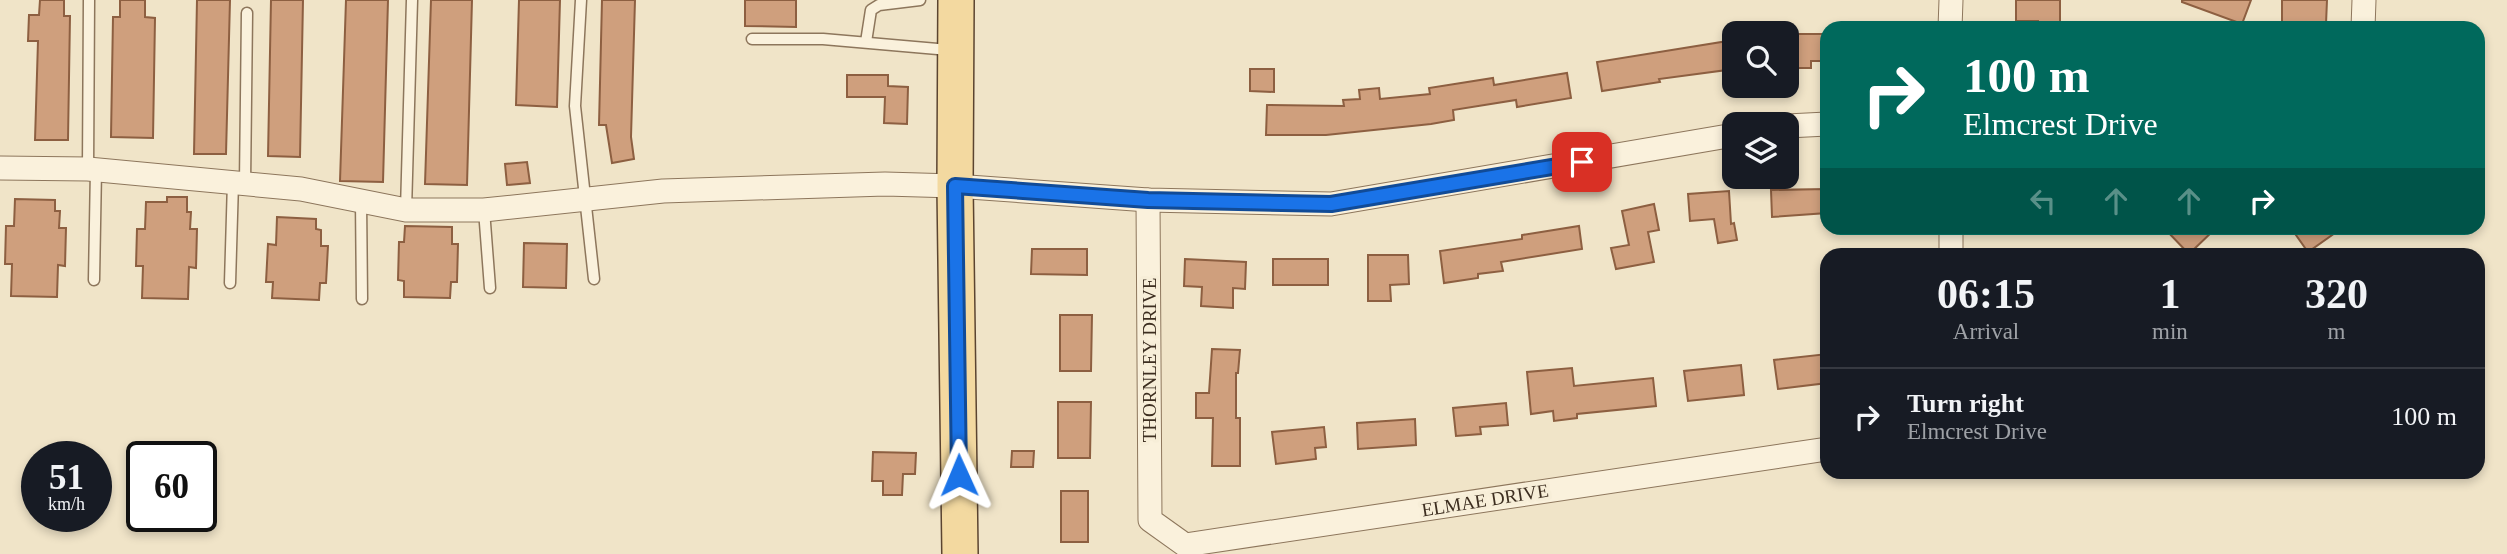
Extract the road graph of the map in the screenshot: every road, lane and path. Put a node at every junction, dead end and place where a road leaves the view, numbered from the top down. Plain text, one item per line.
1 (89, 0) edge
2 (412, 0) edge
3 (580, 0) edge
4 (920, 0) edge
5 (956, 0) edge
6 (1951, 0) edge
7 (2364, 0) edge
8 (247, 13) dead end
9 (1950, 21) edge
10 (2363, 21) edge
11 (752, 39) dead end
12 (866, 43) junction
13 (956, 50) junction
14 (1820, 124) edge
15 (1799, 125) edge
16 (1722, 137) edge
17 (0, 168) edge
18 (92, 169) junction
19 (239, 183) junction
20 (955, 186) junction
21 (586, 200) junction
22 (1148, 200) junction
23 (361, 201) junction
24 (406, 210) junction
25 (484, 210) junction
26 (594, 279) dead end
27 (94, 280) dead end
28 (230, 283) dead end
29 (490, 288) dead end
30 (362, 299) dead end
31 (1820, 450) edge
32 (1150, 520) joint
33 (960, 554) edge

1 - 18 lane
2 - 24 lane
3 - 21 lane
4 - 12 lane
5 - 13 main road
6 - 9 street
7 - 10 street
8 - 19 lane
11 - 12 lane
12 - 13 lane
13 - 20 main road
14 - 15 street
16 - 22 street
17 - 18 street
18 - 19 street
18 - 27 lane
19 - 23 street
19 - 28 lane
20 - 21 street
20 - 22 street
20 - 33 main road
21 - 25 street
21 - 26 lane
22 - 32 street, THORNLEY DRIVE
23 - 24 street
23 - 30 lane
24 - 25 street
25 - 29 lane
31 - 32 street, ELMAE DRIVE

